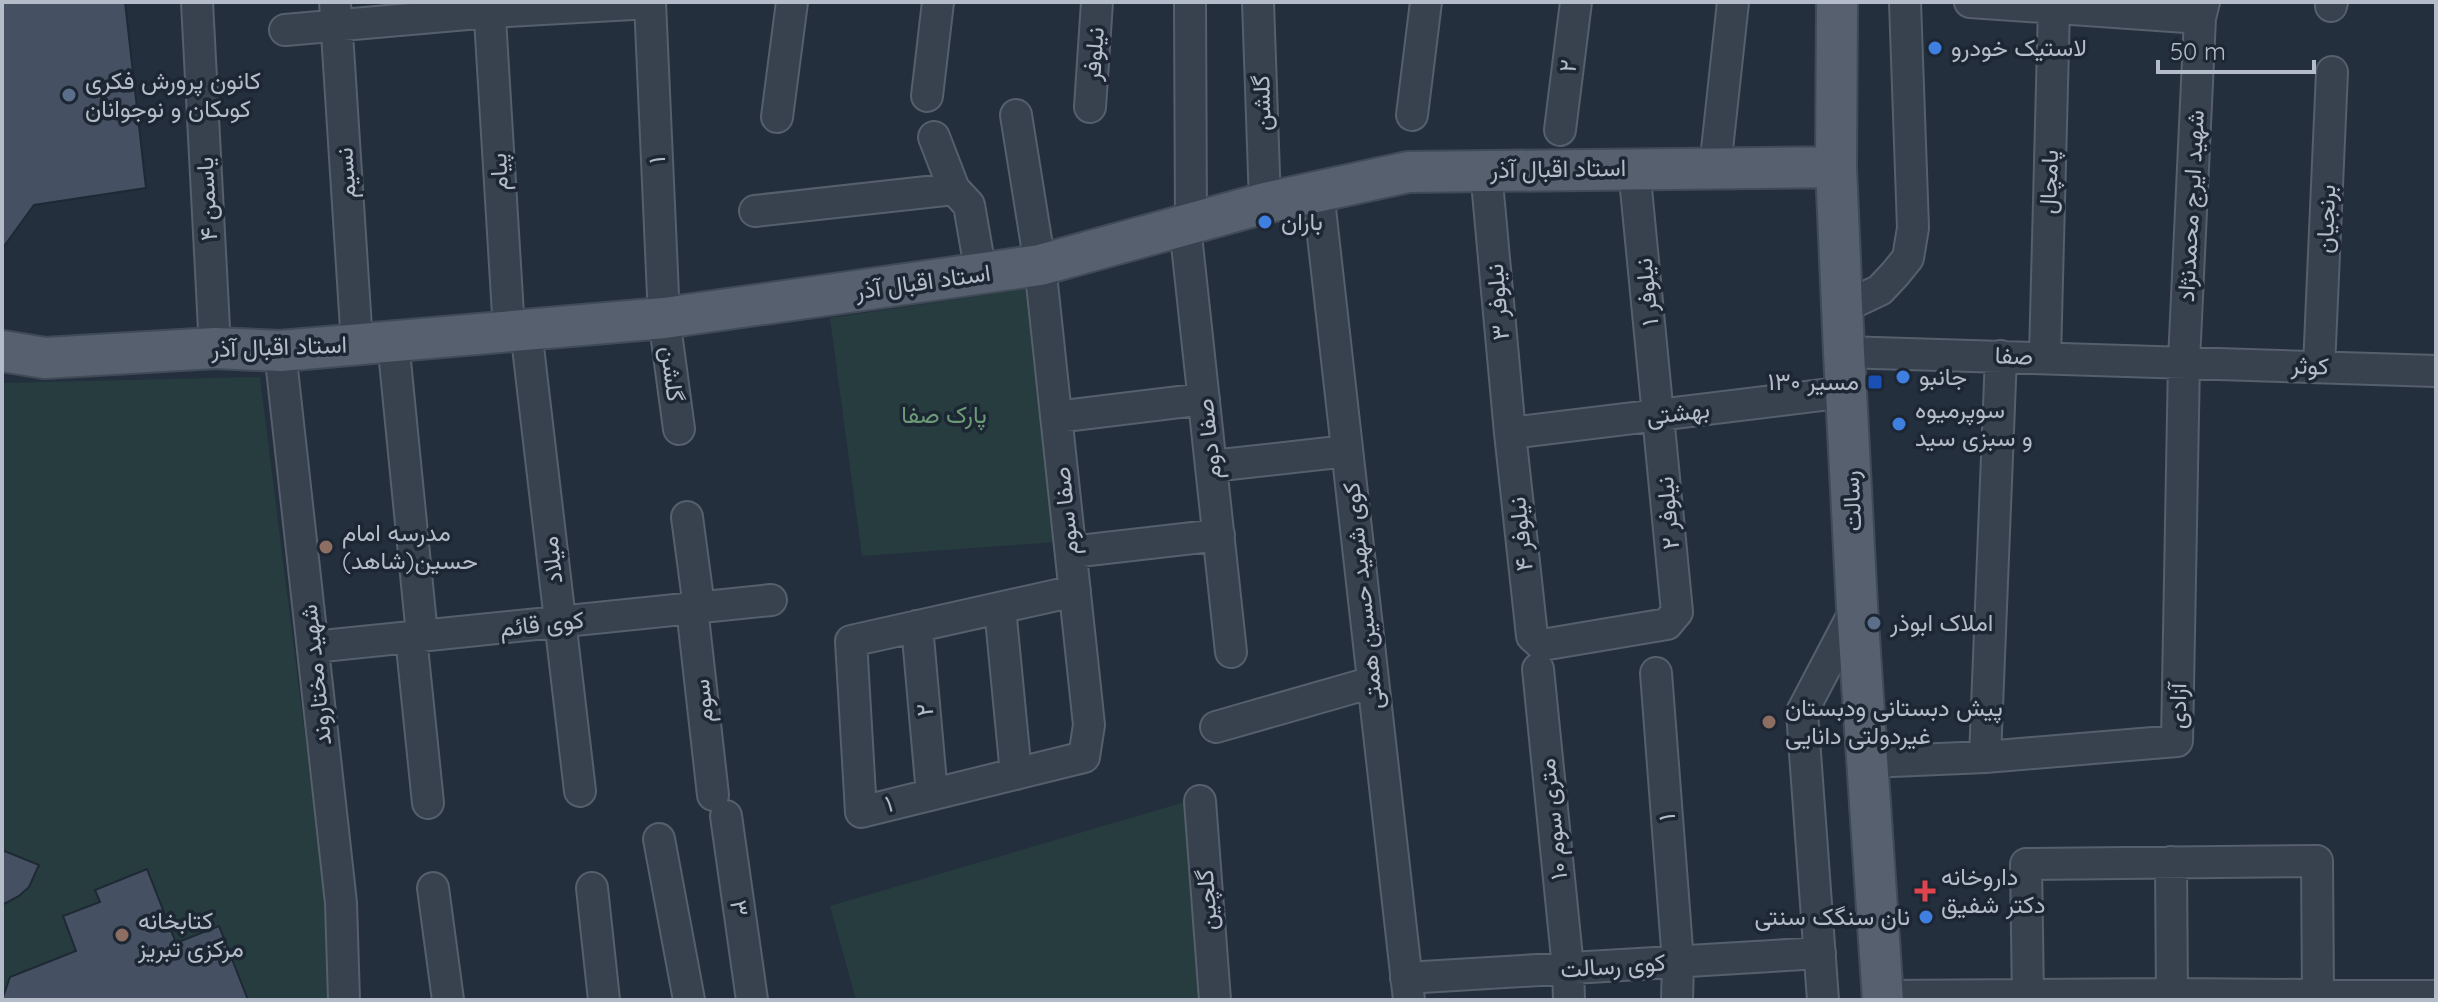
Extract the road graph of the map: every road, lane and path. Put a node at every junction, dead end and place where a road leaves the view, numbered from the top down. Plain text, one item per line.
1 (197, 2) edge
2 (792, 2) edge
3 (938, 2) edge
4 (1097, 2) edge
5 (1190, 2) edge
6 (1258, 2) edge
7 (1426, 2) edge
8 (1576, 2) edge
9 (1733, 2) edge
10 (1837, 2) edge
11 (1905, 2) edge
12 (1970, 2) edge
13 (650, 3) edge
14 (489, 7) edge
15 (2054, 8) junction
16 (2202, 10) edge
17 (335, 14) edge
18 (285, 30) dead end
19 (2332, 72) dead end
20 (927, 96) dead end
21 (1090, 107) dead end
22 (1016, 115) dead end
23 (1412, 115) dead end
24 (777, 117) dead end
25 (1560, 130) dead end
26 (934, 137) dead end
27 (1836, 167) junction
28 (1634, 168) junction
29 (1715, 168) junction
30 (1486, 171) junction
31 (954, 189) junction
32 (1318, 191) junction
33 (1265, 203) junction
34 (755, 211) dead end
35 (1188, 225) junction
36 (1040, 265) junction
37 (981, 274) junction
38 (1842, 308) junction
39 (664, 318) junction
40 (518, 331) junction
41 (375, 343) junction
42 (215, 348) junction
43 (2, 351) edge
44 (280, 351) junction
45 (1844, 352) junction
46 (2001, 356) junction
47 (2045, 357) junction
48 (2184, 361) junction
49 (2319, 367) junction
50 (2436, 371) edge
51 (1846, 392) junction
52 (1204, 399) junction
53 (1660, 415) junction
54 (1056, 417) junction
55 (679, 429) dead end
56 (1510, 433) junction
57 (1347, 451) junction
58 (1212, 466) junction
59 (687, 517) dead end
60 (1219, 535) junction
61 (1071, 552) junction
62 (1075, 591) junction
63 (771, 600) dead end
64 (1857, 607) junction
65 (696, 608) junction
66 (1000, 608) junction
67 (559, 623) junction
68 (917, 626) junction
69 (416, 636) junction
70 (1532, 636) joint
71 (313, 647) junction
72 (1231, 652) dead end
73 (1538, 669) dead end
74 (1656, 673) dead end
75 (1373, 682) junction
76 (1216, 727) dead end
77 (1084, 757) joint
78 (1985, 757) junction
79 (1869, 762) junction
80 (1016, 774) junction
81 (580, 791) dead end
82 (932, 794) junction
83 (1200, 801) dead end
84 (428, 803) dead end
85 (720, 805) joint
86 (659, 839) dead end
87 (2171, 862) junction
88 (433, 888) dead end
89 (592, 888) dead end
90 (1820, 953) junction
91 (1678, 962) junction
92 (1568, 968) junction
93 (1408, 989) edge
94 (2436, 996) edge
95 (2172, 997) edge
96 (1882, 998) edge
97 (2028, 998) edge
98 (2318, 998) edge
99 (344, 1000) edge
100 (448, 1000) edge
101 (604, 1000) edge
102 (689, 1000) edge
103 (752, 1000) edge
104 (1215, 1000) edge
105 (1569, 1000) edge
106 (1677, 1000) edge
107 (1823, 1000) edge

1 - 42 street, یاسمن ۴
2 - 24 street
3 - 20 street
4 - 21 street, نیلوفر
5 - 35 street, صفا دوم
6 - 33 street, گلشن
7 - 23 street
8 - 25 street, ۲
9 - 29 street
10 - 27 main road, رسالت
11 - 38 street
12 - 15 street
13 - 14 street
13 - 39 street, ۱
14 - 17 street
14 - 40 street, پیام
15 - 16 street
15 - 47 street, پامچال
16 - 48 street, شهید ایرج محمدنژاد
17 - 18 street
17 - 41 street, نسیم
19 - 49 street, برنجیان
22 - 36 street, صفا سوم
26 - 31 street
27 - 29 main road, استاد اقبال آذر
27 - 38 main road, رسالت
28 - 29 main road, استاد اقبال آذر
28 - 30 main road, استاد اقبال آذر
28 - 53 street, نیلوفر ۱
30 - 32 main road, استاد اقبال آذر
30 - 56 street, نیلوفر ۳
31 - 34 street
31 - 37 street
32 - 33 main road, استاد اقبال آذر
32 - 57 street, کوی شهید حسین همتی
33 - 35 main road, استاد اقبال آذر
35 - 36 main road, استاد اقبال آذر
35 - 52 street, صفا دوم
36 - 37 main road, استاد اقبال آذر
36 - 54 street, صفا سوم
37 - 39 main road, استاد اقبال آذر
38 - 45 main road, رسالت
39 - 40 main road, استاد اقبال آذر
39 - 55 street, گلشن
40 - 41 main road, استاد اقبال آذر
40 - 67 street, میلاد
41 - 44 main road, استاد اقبال آذر
41 - 69 street, نسیم
42 - 43 main road, استاد اقبال آذر
42 - 44 main road, استاد اقبال آذر
44 - 71 street, شهید مختاروند
45 - 46 street, صفا
45 - 51 main road, رسالت
46 - 47 street, صفا
46 - 78 street
47 - 48 street, صفا
48 - 49 street, کوثر
48 - 78 street, آزادی
49 - 50 street, کوثر
51 - 53 street, بهشتی
51 - 64 main road, رسالت
52 - 54 street
52 - 58 street, صفا دوم
53 - 56 street, بهشتی
53 - 70 street, نیلوفر ۲
54 - 61 street, صفا سوم
56 - 70 street, نیلوفر ۴
57 - 58 street
57 - 75 street, کوی شهید حسین همتی
58 - 60 street, صفا دوم
59 - 65 street
60 - 61 street
60 - 72 street, صفا دوم
61 - 62 street, صفا سوم
62 - 66 street
62 - 77 street, صفا سوم
63 - 65 street, کوی قائم
64 - 79 main road, رسالت
64 - 90 street
65 - 67 street, کوی قائم
65 - 85 street, سوم
66 - 68 street
66 - 80 street
67 - 69 street, کوی قائم
67 - 81 street, میلاد
68 - 82 street, ۲
68 - 82 street, ۱
69 - 71 street, کوی قائم
69 - 84 street
71 - 99 street, شهید مختاروند
73 - 92 street, ۱۰ متری سوم
74 - 91 street, ۱
75 - 76 street
75 - 93 street, کوی شهید حسین همتی
77 - 80 street, ۱
78 - 79 street, آزادی
79 - 96 main road, رسالت
80 - 82 street, ۱
83 - 104 street, گلچین
85 - 103 street, ۳
86 - 102 street
87 - 95 street
87 - 97 street
87 - 98 street
88 - 100 street
89 - 101 street
90 - 91 street, کوی رسالت
90 - 107 street
91 - 92 street, کوی رسالت
91 - 106 street
92 - 93 street, کوی رسالت
92 - 105 street
94 - 98 street
95 - 97 street
95 - 98 street
96 - 97 street

